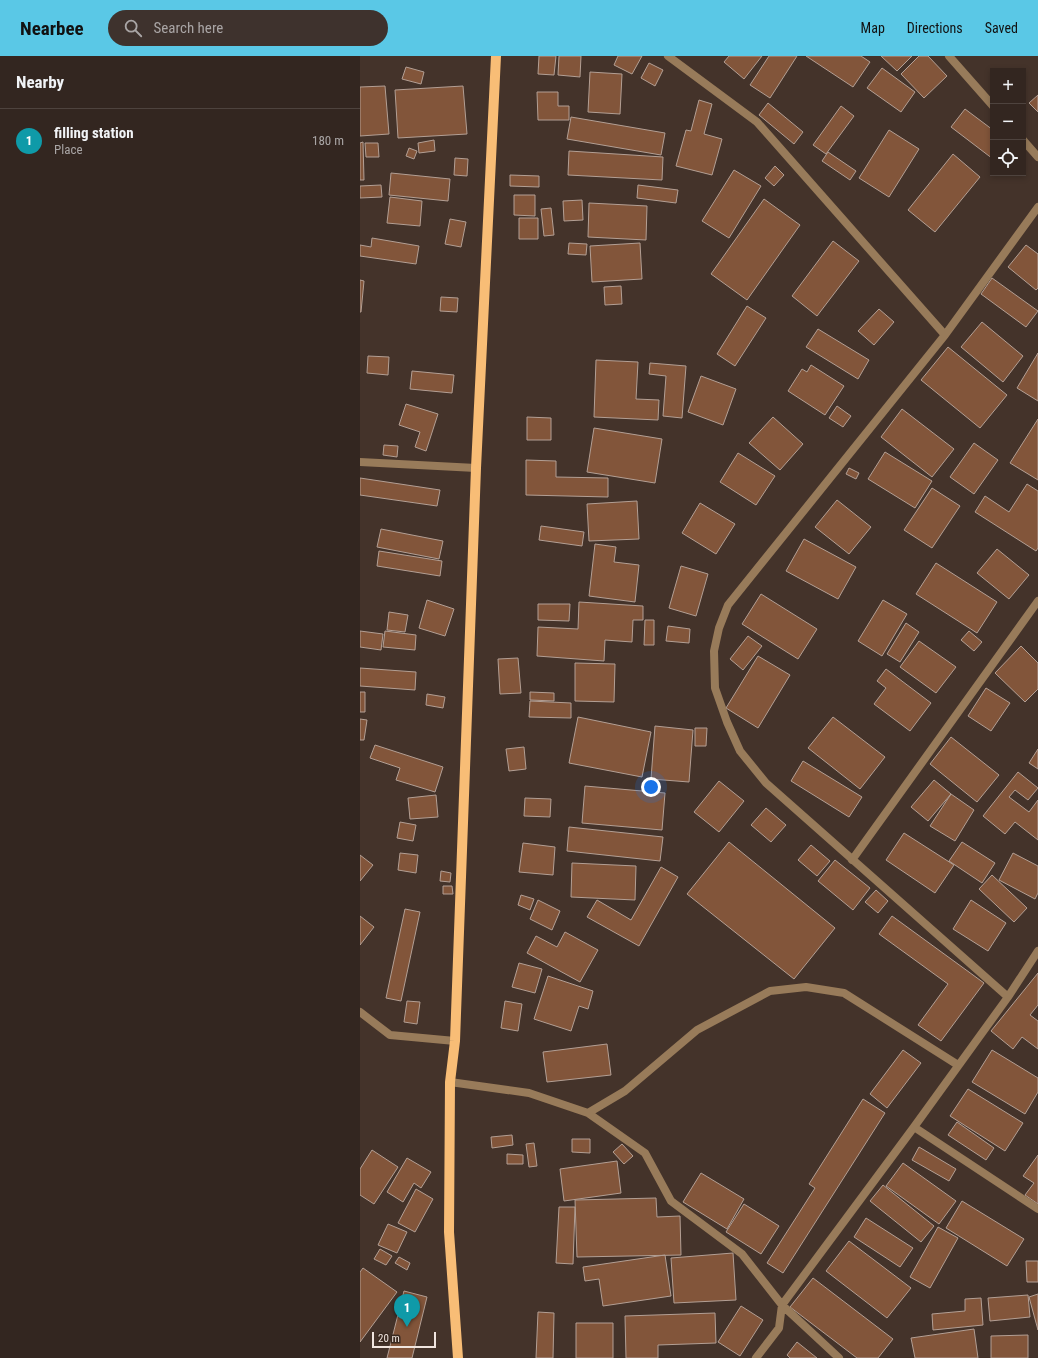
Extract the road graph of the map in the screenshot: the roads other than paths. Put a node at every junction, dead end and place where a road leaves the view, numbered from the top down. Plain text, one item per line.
1 (496, 56) edge
2 (668, 56) edge
3 (949, 56) edge
4 (991, 104) edge
5 (1026, 143) edge
6 (1038, 157) edge
7 (1038, 207) edge
8 (945, 335) junction
9 (360, 462) edge
10 (476, 468) junction
11 (1038, 601) edge
12 (852, 860) junction
13 (1038, 951) edge
14 (1008, 997) junction
15 (360, 1012) edge
16 (455, 1041) junction
17 (958, 1065) junction
18 (450, 1082) junction
19 (588, 1113) junction
20 (914, 1127) junction
21 (1038, 1209) edge
22 (782, 1305) junction
23 (458, 1358) edge
24 (756, 1358) edge
25 (839, 1358) edge

1 - 10 main road
2 - 8 street
3 - 4 street
5 - 6 street
7 - 8 street
8 - 12 street
9 - 10 street
10 - 16 main road
11 - 12 street
12 - 14 street
13 - 14 street
14 - 17 street
15 - 16 street
16 - 18 main road
17 - 19 street
17 - 20 street
18 - 19 street
18 - 23 main road
19 - 22 street
20 - 21 street
20 - 22 street
22 - 24 street
22 - 25 street

